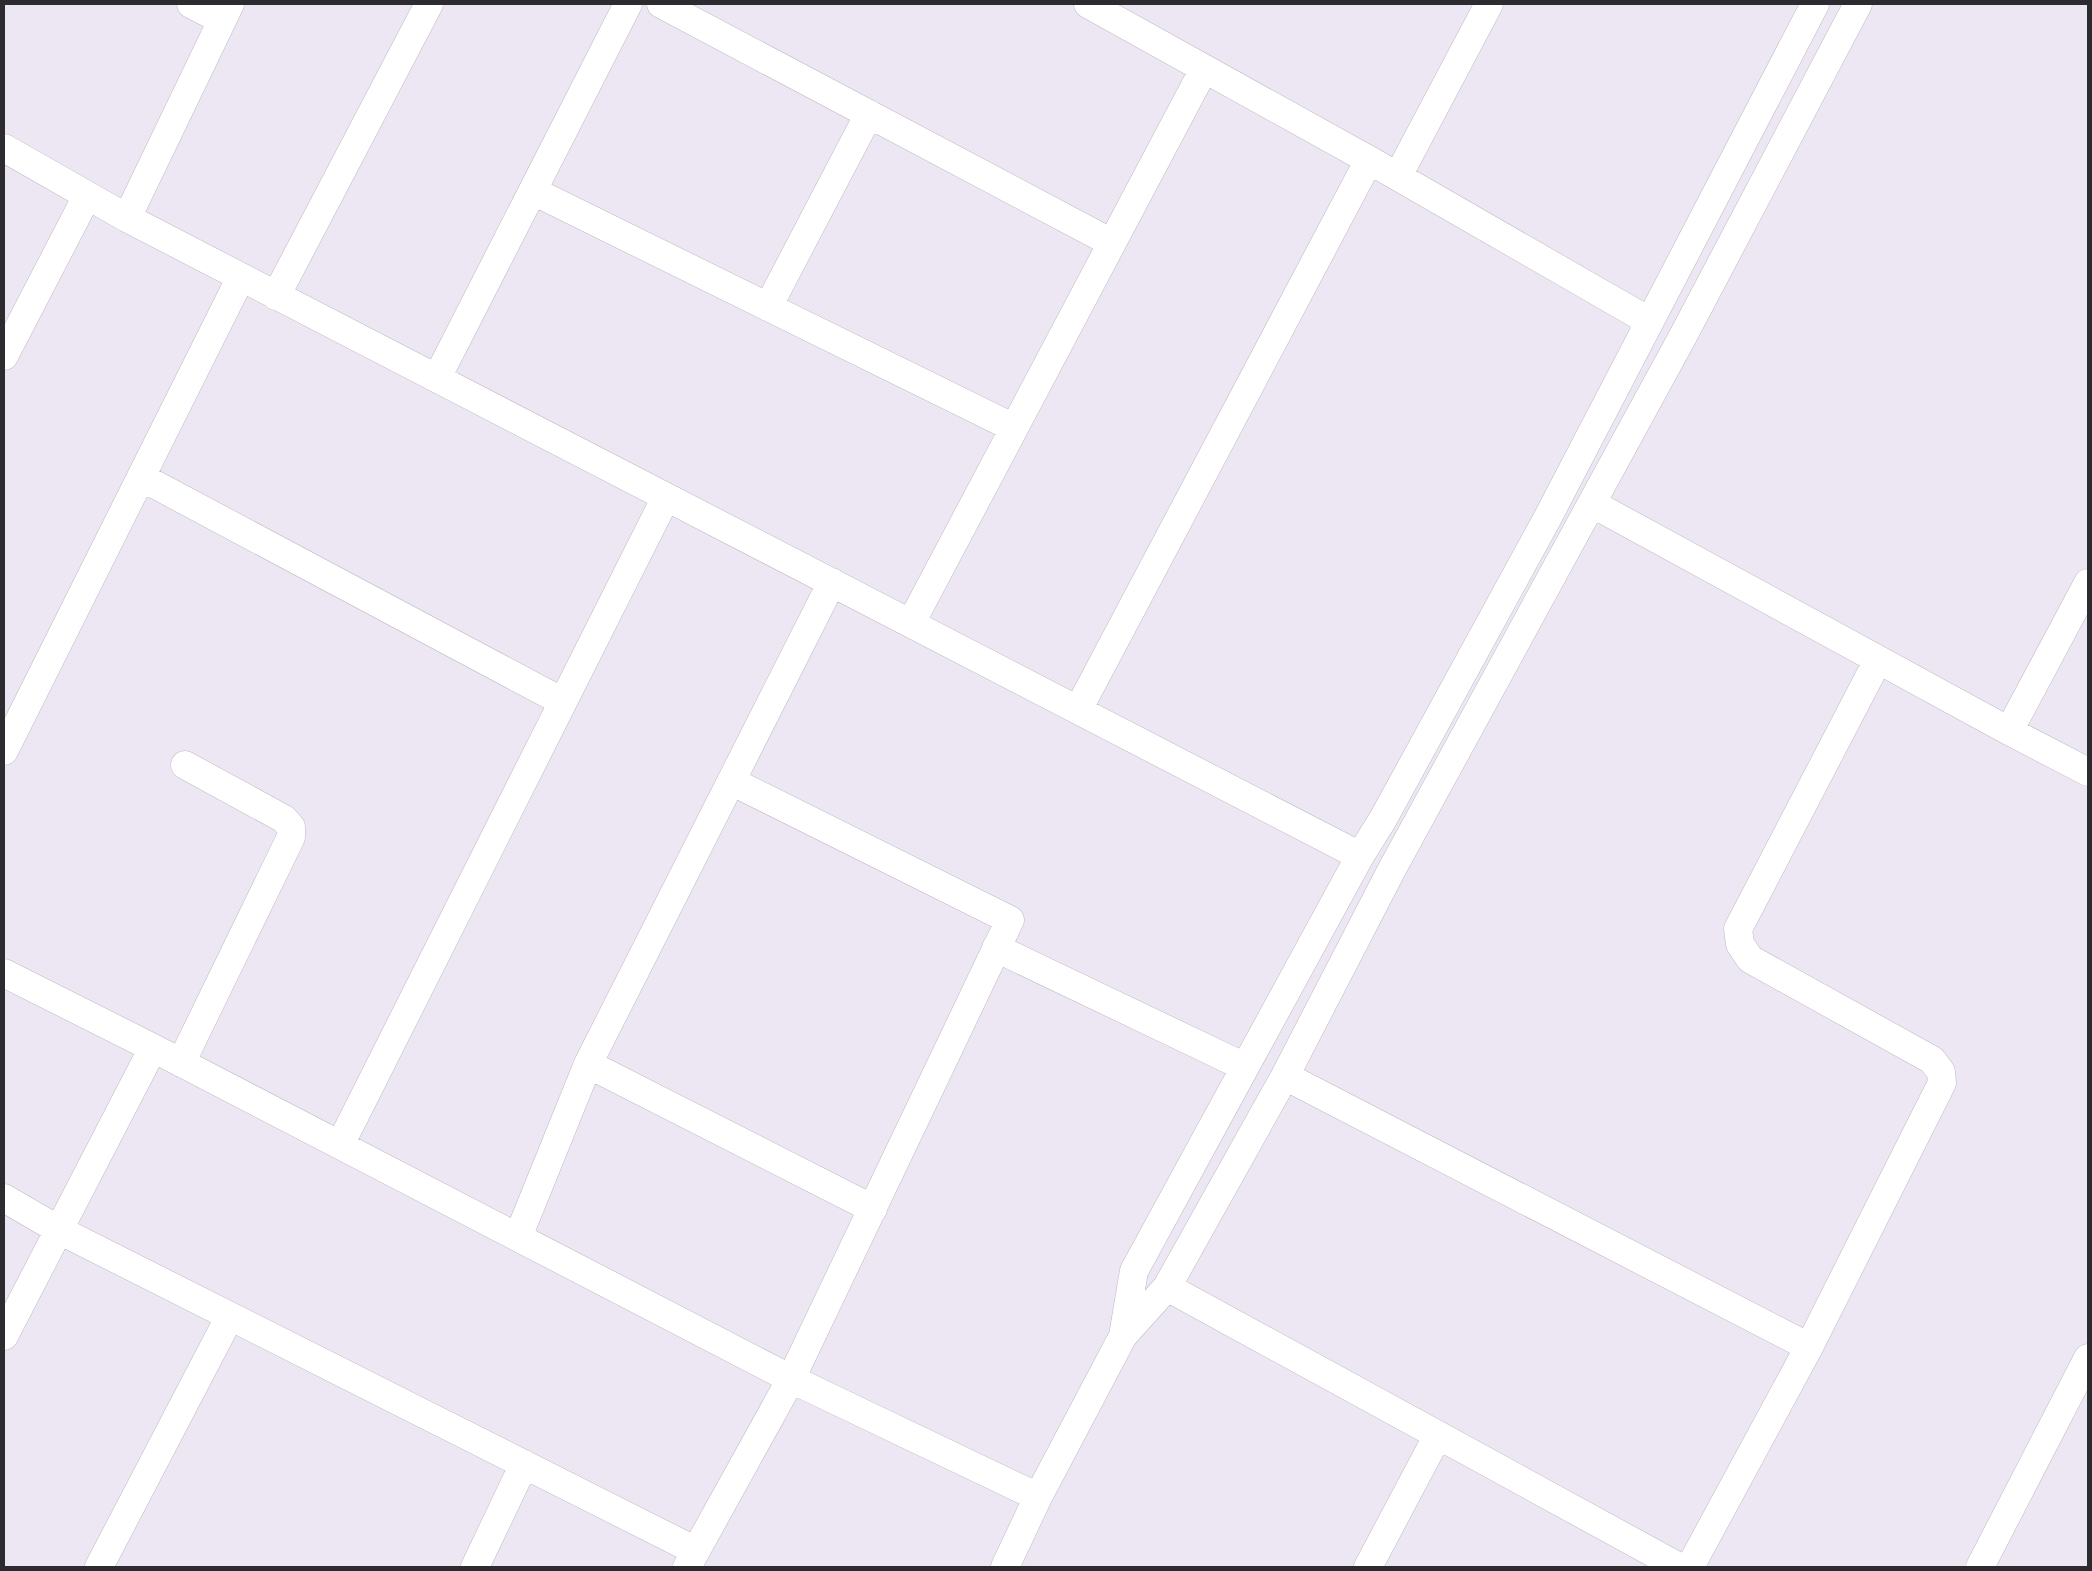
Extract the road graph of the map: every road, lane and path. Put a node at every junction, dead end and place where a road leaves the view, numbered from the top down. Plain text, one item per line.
1 (191, 4) edge
2 (429, 4) edge
3 (628, 4) edge
4 (661, 4) edge
5 (1088, 4) edge
6 (1489, 4) edge
7 (1815, 4) edge
8 (1858, 4) edge
9 (226, 12) edge
10 (1204, 69) junction
11 (869, 114) junction
12 (4, 148) edge
13 (1370, 160) junction
14 (1398, 176) junction
15 (533, 191) junction
16 (87, 196) junction
17 (127, 218) junction
18 (1112, 242) junction
19 (241, 277) junction
20 (276, 296) junction
21 (768, 306) junction
22 (1649, 321) junction
23 (4, 356) edge
24 (438, 378) junction
25 (1014, 428) junction
26 (141, 477) junction
27 (666, 497) junction
28 (1593, 504) junction
29 (832, 582) junction
30 (2088, 583) edge
31 (911, 623) junction
32 (1878, 660) junction
33 (563, 702) junction
34 (1078, 710) junction
35 (2009, 731) junction
36 (4, 751) edge
37 (185, 765) dead end
38 (2088, 772) edge
39 (732, 781) junction
40 (1360, 856) junction
41 (996, 948) junction
42 (4, 973) edge
43 (153, 1048) junction
44 (181, 1063) junction
45 (588, 1064) junction
46 (1245, 1067) junction
47 (1285, 1076) junction
48 (340, 1145) junction
49 (4, 1198) edge
50 (873, 1209) junction
51 (59, 1230) junction
52 (518, 1237) junction
53 (1167, 1287) junction
54 (230, 1316) junction
55 (4, 1336) edge
56 (1123, 1336) junction
57 (1809, 1347) junction
58 (2088, 1358) edge
59 (792, 1379) junction
60 (1438, 1435) junction
61 (524, 1464) junction
62 (1038, 1496) junction
63 (691, 1559) edge
64 (98, 1567) edge
65 (475, 1567) edge
66 (1004, 1567) edge
67 (1368, 1567) edge
68 (1679, 1567) edge
69 (1690, 1567) edge
70 (1980, 1567) edge

1 - 9 street
2 - 20 street
3 - 15 street
4 - 11 street
5 - 10 street
6 - 14 street
7 - 22 street
8 - 28 street
9 - 17 street
10 - 13 street
10 - 18 street
11 - 18 street
11 - 21 street
12 - 16 street
13 - 14 street
13 - 34 street
14 - 22 street
15 - 21 street
15 - 24 street
16 - 17 street
16 - 23 street
17 - 19 street
18 - 25 street
19 - 20 street
19 - 26 street
20 - 24 street
21 - 25 street
22 - 40 street
24 - 27 street
25 - 31 street
26 - 33 street
26 - 36 street
27 - 29 street
27 - 33 street
28 - 32 street
28 - 47 street
29 - 31 street
29 - 39 street
30 - 35 street
31 - 34 street
32 - 35 street
32 - 57 street
33 - 48 street
34 - 40 street
35 - 38 street
37 - 44 street
39 - 41 street
39 - 45 street
40 - 46 street
41 - 46 street
41 - 50 street
42 - 43 street
43 - 44 street
43 - 51 street
44 - 48 street
45 - 50 street
45 - 52 street
46 - 56 street
47 - 53 street
47 - 57 street
48 - 52 street
49 - 51 street
50 - 59 street
51 - 54 street
51 - 55 street
52 - 59 street
53 - 56 street
53 - 60 street
54 - 61 street
54 - 64 street
56 - 62 street
57 - 69 street
58 - 70 street
59 - 62 street
59 - 63 street
60 - 67 street
60 - 68 street
61 - 63 street
61 - 65 street
62 - 66 street

